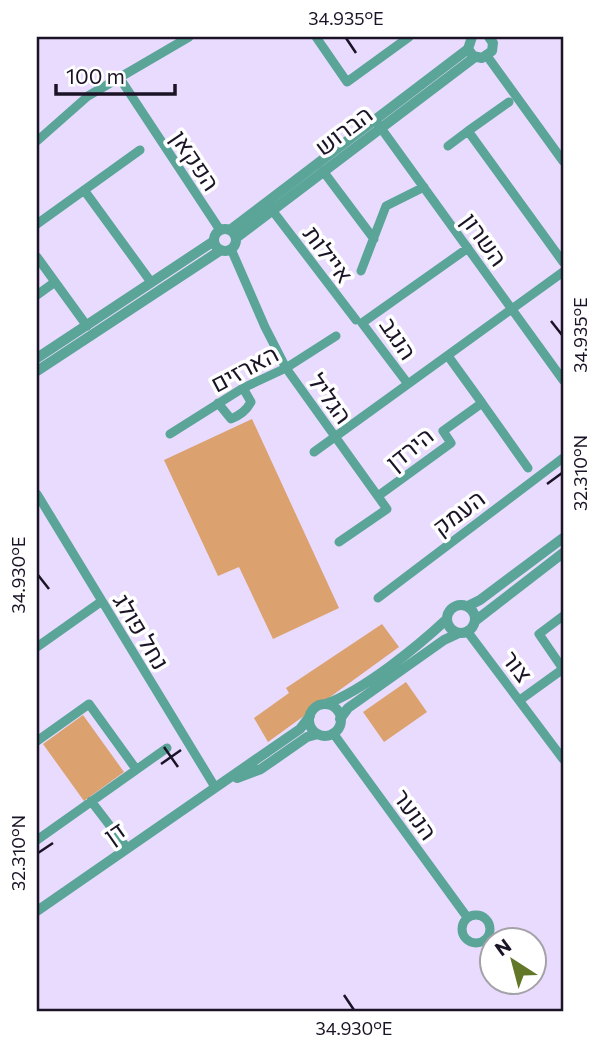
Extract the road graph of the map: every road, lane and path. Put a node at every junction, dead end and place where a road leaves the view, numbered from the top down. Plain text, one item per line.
1 (189, 37) edge
2 (316, 37) edge
3 (409, 37) edge
4 (472, 37) edge
5 (494, 39) edge
6 (472, 53) junction
7 (487, 56) junction
8 (119, 77) junction
9 (509, 102) dead end
10 (378, 124) junction
11 (468, 131) junction
12 (158, 138) junction
13 (37, 141) edge
14 (448, 146) dead end
15 (563, 161) edge
16 (323, 171) junction
17 (424, 187) junction
18 (84, 190) junction
19 (272, 210) junction
20 (37, 224) edge
21 (229, 232) junction
22 (374, 239) junction
23 (222, 247) junction
24 (468, 248) junction
25 (37, 257) edge
26 (563, 262) edge
27 (361, 271) dead end
28 (563, 272) edge
29 (55, 282) junction
30 (152, 282) junction
31 (37, 295) edge
32 (512, 309) junction
33 (356, 320) dead end
34 (87, 326) junction
35 (336, 336) dead end
36 (448, 355) junction
37 (37, 358) edge
38 (286, 369) junction
39 (37, 371) edge
40 (563, 380) edge
41 (408, 384) junction
42 (243, 388) junction
43 (218, 403) junction
44 (482, 403) junction
45 (170, 434) dead end
46 (335, 436) junction
47 (313, 452) dead end
48 (563, 458) edge
49 (528, 468) dead end
50 (37, 494) edge
51 (378, 496) junction
52 (563, 538) edge
53 (338, 542) dead end
54 (563, 554) edge
55 (378, 598) dead end
56 (102, 601) junction
57 (468, 606) junction
58 (563, 617) edge
59 (447, 619) junction
60 (475, 621) junction
61 (463, 632) junction
62 (37, 647) edge
63 (563, 669) edge
64 (520, 701) junction
65 (326, 704) junction
66 (310, 716) junction
67 (341, 719) junction
68 (333, 733) junction
69 (318, 734) junction
70 (38, 737) edge
71 (167, 748) dead end
72 (563, 759) edge
73 (136, 769) junction
74 (215, 787) junction
75 (91, 801) junction
76 (37, 840) edge
77 (127, 848) junction
78 (37, 911) edge
79 (467, 917) dead end

1 - 8 street
2 - 3 street
4 - 6 street
5 - 7 street
6 - 7 street
6 - 10 street, הברוש
7 - 15 street
8 - 12 street, הפקאן
8 - 13 street
9 - 11 street
10 - 16 street, הברוש
10 - 17 street, השרון
10 - 21 street, הברוש
11 - 14 street
11 - 26 street
12 - 18 street
12 - 21 street, הפקאן
16 - 19 street, הברוש
16 - 22 street
17 - 22 street
17 - 24 street, השרון
18 - 20 street
18 - 30 street
19 - 21 street, הברוש
19 - 33 street, איילות
21 - 23 street
21 - 23 street
22 - 27 street
23 - 30 street
23 - 38 street, הגליל
23 - 39 street
24 - 32 street, השרון
24 - 41 street, הנגב
25 - 29 street
28 - 32 street
29 - 31 street
29 - 34 street
30 - 34 street
32 - 36 street
32 - 40 street, השרון
34 - 37 street
35 - 38 street, הארזים
36 - 41 street
36 - 44 street
38 - 42 street, הארזים
38 - 46 street, הגליל
41 - 46 street, הנגב
42 - 43 street, הארזים
42 - 43 street
43 - 45 street, הארזים
44 - 49 street
44 - 51 street, הירדן
46 - 47 street, הנגב
46 - 51 street, הגליל
48 - 55 street, העמק
50 - 56 street, נחל פולג
51 - 53 street
52 - 57 street
54 - 60 street
56 - 62 street
56 - 74 street, נחל פולג
57 - 59 street
57 - 60 street
58 - 63 street
59 - 61 street
59 - 65 street
60 - 61 street
61 - 64 street, צור
61 - 67 street
63 - 64 street
64 - 72 street, צור
65 - 66 street
65 - 67 street
66 - 69 street
66 - 74 street, דן
67 - 68 street
68 - 69 street
68 - 79 street, הנוער
69 - 74 street, דן
70 - 73 street
71 - 73 street
73 - 75 street
74 - 77 street, דן
75 - 76 street
75 - 77 street
77 - 78 street, דן

